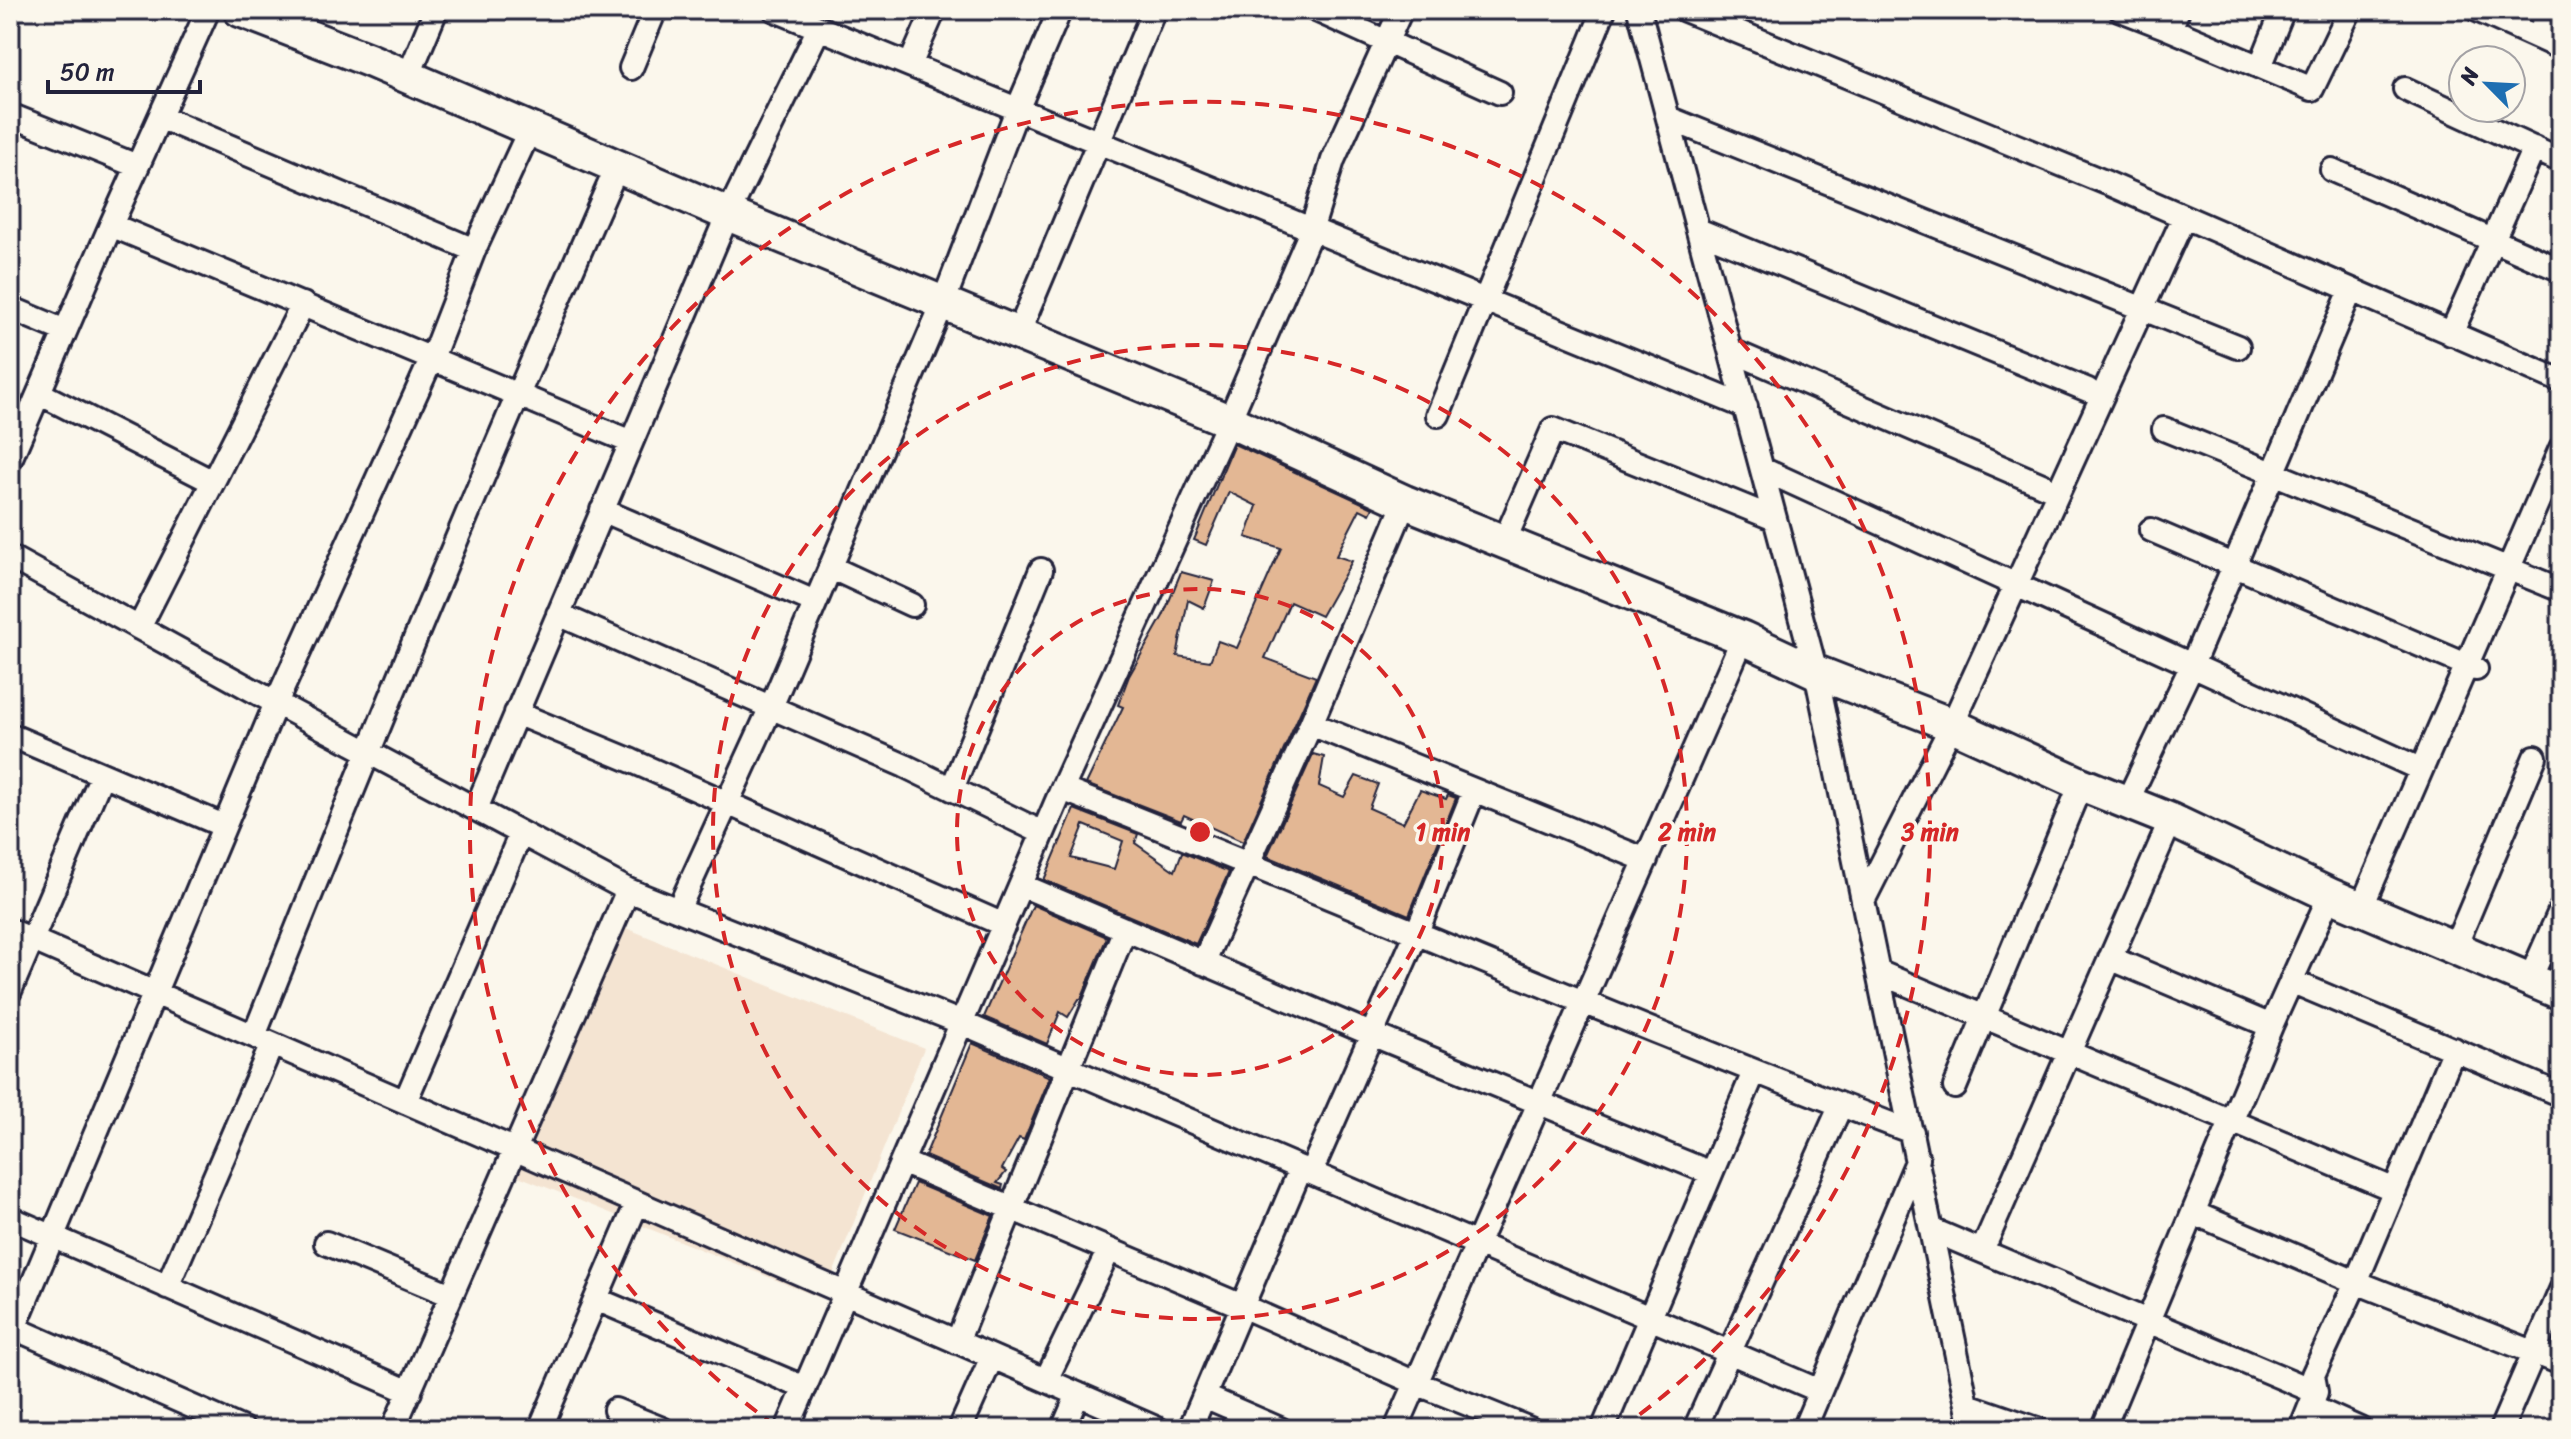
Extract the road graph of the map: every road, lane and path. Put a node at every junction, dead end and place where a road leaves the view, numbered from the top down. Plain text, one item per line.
1 (208, 10) edge
2 (240, 10) edge
3 (436, 10) edge
4 (655, 10) edge
5 (775, 10) edge
6 (934, 10) edge
7 (1060, 10) edge
8 (1154, 10) edge
9 (1316, 10) edge
10 (1401, 10) edge
11 (1604, 10) edge
12 (1639, 10) edge
13 (1685, 10) edge
14 (2121, 10) edge
15 (2283, 10) edge
16 (2350, 10) edge
17 (2477, 10) edge
18 (2549, 10) edge
19 (281, 17) edge
20 (812, 20) edge
21 (2174, 20) edge
22 (2538, 37) junction
23 (1388, 43) junction
24 (2561, 48) edge
25 (910, 65) junction
26 (2260, 67) junction
27 (631, 68) dead end
28 (408, 77) junction
29 (2405, 89) dead end
30 (1500, 93) dead end
31 (1017, 110) junction
32 (10, 115) edge
33 (160, 117) junction
34 (1668, 118) junction
35 (530, 129) junction
36 (1098, 143) junction
37 (2534, 148) junction
38 (2561, 161) edge
39 (137, 166) junction
40 (617, 167) junction
41 (2332, 170) dead end
42 (728, 214) junction
43 (2184, 217) junction
44 (111, 225) junction
45 (1698, 230) junction
46 (1311, 231) junction
47 (2494, 239) junction
48 (474, 250) junction
49 (2561, 270) edge
50 (2351, 290) junction
51 (1485, 301) junction
52 (943, 303) junction
53 (303, 304) junction
54 (10, 308) edge
55 (2143, 308) junction
56 (65, 331) junction
57 (1018, 334) junction
58 (2451, 334) junction
59 (2238, 347) dead end
60 (1730, 350) junction
61 (432, 358) junction
62 (2561, 381) edge
63 (2088, 390) dead end
64 (39, 393) junction
65 (517, 394) junction
66 (1746, 407) junction
67 (1438, 415) dead end
68 (1229, 421) junction
69 (2164, 429) dead end
70 (631, 442) junction
71 (2561, 448) edge
72 (10, 460) edge
73 (1762, 469) junction
74 (2274, 472) junction
75 (213, 482) junction
76 (2047, 487) dead end
77 (2553, 490) edge
78 (1405, 502) junction
79 (602, 510) junction
80 (1775, 519) junction
81 (2151, 530) dead end
82 (1504, 542) junction
83 (10, 557) edge
84 (2234, 566) junction
85 (830, 567) junction
86 (2508, 569) junction
87 (1041, 570) dead end
88 (2017, 585) junction
89 (2561, 590) edge
90 (815, 602) junction
91 (912, 605) dead end
92 (558, 614) junction
93 (139, 628) junction
94 (1743, 638) junction
95 (2192, 665) junction
96 (2471, 667) junction
97 (1816, 672) junction
98 (276, 703) junction
99 (771, 707) junction
100 (516, 713) junction
101 (1311, 724) junction
102 (1952, 725) junction
103 (10, 735) edge
104 (367, 752) junction
105 (2535, 757) dead end
106 (2420, 769) junction
107 (102, 775) junction
108 (2081, 784) junction
109 (952, 789) junction
110 (1062, 789) junction
111 (1474, 791) junction
112 (726, 802) junction
113 (2127, 802) junction
114 (476, 809) junction
115 (2171, 820) junction
116 (224, 826) junction
117 (521, 833) junction
118 (1043, 833) junction
119 (1646, 860) junction
120 (1251, 863) junction
121 (1021, 885) junction
122 (628, 890) junction
123 (2330, 895) junction
124 (1863, 901) junction
125 (2362, 906) junction
126 (2561, 909) edge
127 (678, 910) junction
128 (1004, 925) junction
129 (1125, 929) junction
130 (1417, 932) junction
131 (20, 935) edge
132 (2455, 947) junction
133 (2110, 958) junction
134 (1203, 963) junction
135 (1878, 972) junction
136 (2530, 979) junction
137 (2291, 981) junction
138 (10, 991) edge
139 (155, 993) junction
140 (2561, 993) edge
141 (1584, 1000) junction
142 (1984, 1017) junction
143 (962, 1023) junction
144 (2271, 1026) junction
145 (1371, 1034) junction
146 (263, 1040) junction
147 (2454, 1049) junction
148 (2069, 1052) junction
149 (1068, 1068) junction
150 (1754, 1072) junction
151 (1955, 1087) dead end
152 (2561, 1095) edge
153 (405, 1102) junction
154 (1539, 1104) junction
155 (1841, 1105) junction
156 (2231, 1121) junction
157 (1912, 1132) junction
158 (515, 1150) junction
159 (1918, 1159) junction
160 (902, 1162) junction
161 (1306, 1170) junction
162 (1711, 1173) junction
163 (2395, 1190) junction
164 (637, 1203) junction
165 (1011, 1209) junction
166 (2194, 1213) junction
167 (10, 1218) edge
168 (1932, 1230) junction
169 (52, 1237) junction
170 (326, 1243) dead end
171 (1478, 1243) junction
172 (1109, 1250) junction
173 (1982, 1251) junction
174 (2356, 1282) junction
175 (167, 1287) junction
176 (2561, 1290) edge
177 (846, 1293) junction
178 (451, 1295) junction
179 (596, 1299) junction
180 (1242, 1306) junction
181 (1649, 1317) junction
182 (14, 1320) edge
183 (2148, 1320) junction
184 (957, 1342) junction
185 (1729, 1352) junction
186 (2533, 1352) junction
187 (992, 1357) junction
188 (2561, 1363) edge
189 (1046, 1380) junction
190 (1416, 1383) junction
191 (805, 1388) junction
192 (1820, 1391) junction
193 (410, 1392) junction
194 (1078, 1394) junction
195 (1204, 1396) junction
196 (2313, 1399) junction
197 (1967, 1405) junction
198 (615, 1410) dead end
199 (243, 1429) edge
200 (393, 1429) edge
201 (540, 1429) edge
202 (662, 1429) edge
203 (787, 1429) edge
204 (960, 1429) edge
205 (1063, 1429) edge
206 (1158, 1429) edge
207 (1190, 1429) edge
208 (1280, 1429) edge
209 (1396, 1429) edge
210 (1530, 1429) edge
211 (1603, 1429) edge
212 (1695, 1429) edge
213 (1804, 1429) edge
214 (1972, 1429) edge
215 (2037, 1429) edge
216 (2103, 1429) edge
217 (2301, 1429) edge
218 (2360, 1429) edge
219 (2501, 1429) edge

1 - 33 street
2 - 19 street
3 - 28 street
4 - 27 street
5 - 20 street
6 - 25 street
7 - 31 street
8 - 36 street
9 - 23 street
10 - 23 street
11 - 51 street
12 - 34 street
13 - 43 street
14 - 21 street
15 - 26 street
16 - 26 street
17 - 22 street
18 - 22 street
19 - 28 street
20 - 25 street
20 - 42 street
21 - 26 street
22 - 24 street
23 - 30 street
23 - 46 street
25 - 31 street
28 - 35 street
29 - 37 street
31 - 36 street
31 - 52 street
32 - 39 street
33 - 39 street
33 - 48 street
34 - 45 street
34 - 55 street
35 - 40 street
35 - 48 street
36 - 46 street
36 - 57 street
37 - 38 street
37 - 47 street
39 - 44 street
40 - 42 street
40 - 65 street
41 - 47 street
42 - 52 street
42 - 70 street
43 - 50 street
43 - 55 street
44 - 53 street
44 - 56 street
45 - 60 street
45 - 63 street
46 - 51 street
46 - 68 street
47 - 49 street
47 - 58 street
48 - 61 street
50 - 58 street
50 - 74 street
51 - 66 street
51 - 67 street
52 - 57 street
52 - 85 street
53 - 61 street
53 - 75 street
54 - 56 street
55 - 59 street
55 - 88 street
56 - 64 street
57 - 68 street
58 - 62 street
60 - 66 street
60 - 76 street
61 - 65 street
61 - 98 street
64 - 72 street
64 - 75 street
65 - 70 street
65 - 104 street
66 - 73 street
68 - 78 street
68 - 110 street
69 - 74 street
70 - 79 street
71 - 77 street
73 - 80 street
73 - 88 street
74 - 84 street
74 - 86 street
75 - 93 street
77 - 86 street
78 - 82 street
78 - 101 street
79 - 90 street
79 - 92 street
80 - 82 street
80 - 97 street
81 - 84 street
82 - 94 street
83 - 93 street
84 - 95 street
84 - 96 street
85 - 90 street
85 - 91 street
86 - 89 street
86 - 96 street
87 - 109 street
88 - 95 street
88 - 102 street
90 - 99 street
92 - 99 street
92 - 100 street
93 - 98 street
94 - 97 street
94 - 119 street
95 - 106 street
95 - 113 street
96 - 106 street
97 - 102 street
97 - 124 street
98 - 104 street
98 - 116 street
99 - 109 street
99 - 112 street
100 - 112 street
100 - 114 street
101 - 111 street
101 - 120 street
102 - 108 street
102 - 124 street
103 - 107 street
104 - 114 street
104 - 146 street
105 - 132 street
106 - 125 street
107 - 116 street
107 - 131 street
108 - 113 street
108 - 142 street
109 - 118 street
110 - 118 street
110 - 120 street
111 - 119 street
111 - 130 street
112 - 127 street
112 - 128 street
113 - 115 street
114 - 117 street
115 - 123 street
115 - 133 street
116 - 139 street
117 - 122 street
117 - 153 street
118 - 121 street
119 - 141 street
120 - 130 street
120 - 134 street
121 - 128 street
121 - 129 street
122 - 127 street
122 - 158 street
123 - 125 street
123 - 137 street
124 - 135 street
125 - 132 street
126 - 136 street
127 - 143 street
128 - 143 street
129 - 134 street
129 - 149 street
130 - 141 street
130 - 145 street
131 - 138 street
131 - 139 street
132 - 136 street
133 - 144 street
133 - 148 street
134 - 145 street
135 - 142 street
135 - 157 street
136 - 140 street
137 - 144 street
137 - 147 street
139 - 146 street
139 - 169 street
141 - 150 street
141 - 154 street
142 - 148 street
142 - 151 street
143 - 149 street
143 - 160 street
144 - 156 street
145 - 154 street
145 - 161 street
146 - 153 street
146 - 175 street
147 - 152 street
147 - 163 street
148 - 156 street
148 - 173 street
149 - 161 street
149 - 165 street
150 - 155 street
150 - 162 street
153 - 158 street
154 - 162 street
154 - 171 street
155 - 157 street
155 - 185 street
156 - 163 street
156 - 166 street
157 - 159 street
158 - 164 street
158 - 178 street
159 - 168 street
159 - 192 street
160 - 165 street
160 - 177 street
161 - 171 street
161 - 180 street
162 - 181 street
163 - 174 street
164 - 177 street
164 - 179 street
165 - 172 street
165 - 184 street
166 - 174 street
166 - 183 street
167 - 169 street
168 - 173 street
168 - 197 street
169 - 175 street
169 - 182 street
170 - 178 street
171 - 181 street
171 - 190 street
172 - 180 street
172 - 189 street
173 - 183 street
174 - 186 street
174 - 196 street
175 - 193 street
176 - 186 street
177 - 184 street
177 - 191 street
178 - 193 street
179 - 191 street
179 - 201 street
180 - 190 street
180 - 195 street
181 - 185 street
181 - 211 street
182 - 199 street
183 - 196 street
183 - 216 street
184 - 187 street
185 - 192 street
185 - 212 street
186 - 188 street
186 - 219 street
187 - 189 street
187 - 204 street
189 - 194 street
190 - 209 street
190 - 210 street
191 - 203 street
192 - 213 street
193 - 200 street
194 - 205 street
194 - 206 street
195 - 207 street
195 - 208 street
196 - 217 street
196 - 218 street
197 - 214 street
197 - 215 street
198 - 202 street

